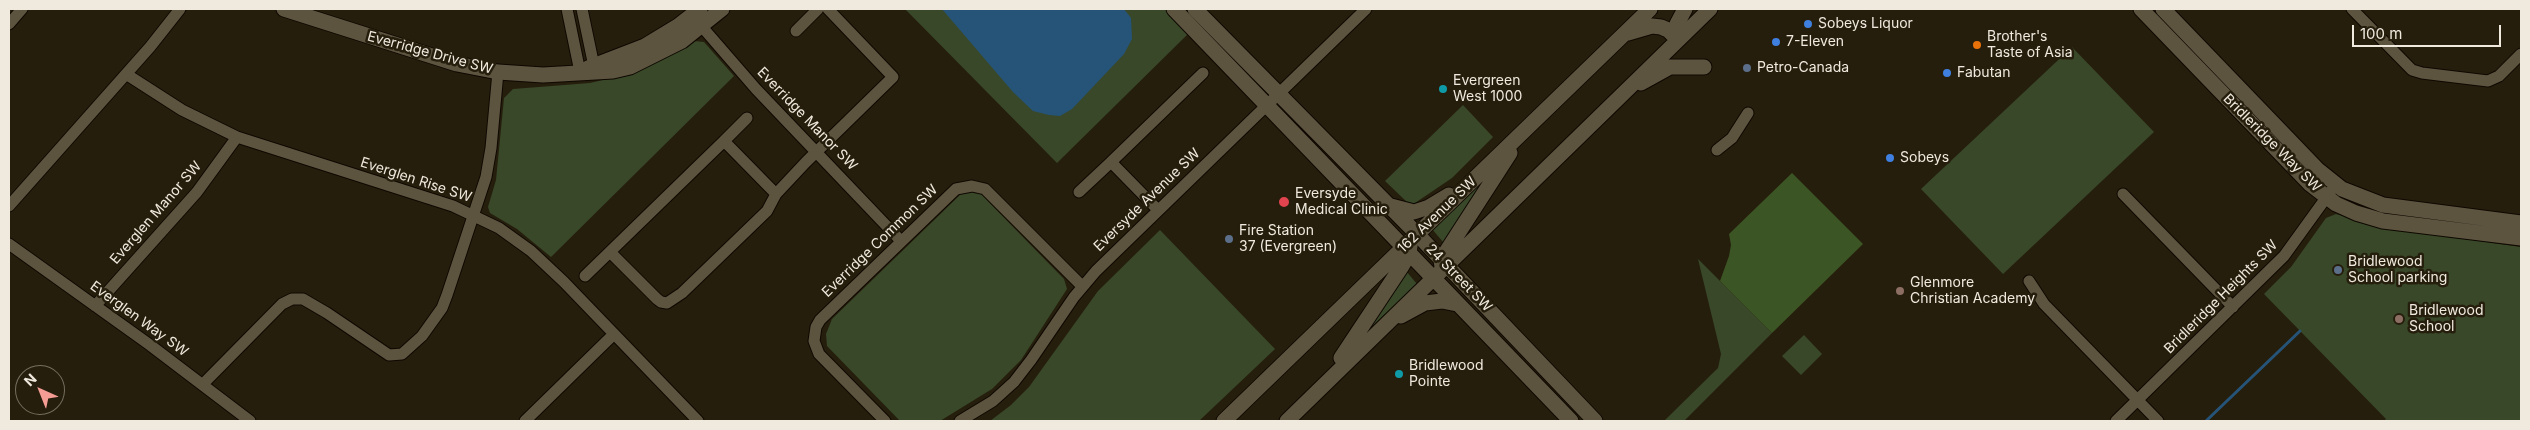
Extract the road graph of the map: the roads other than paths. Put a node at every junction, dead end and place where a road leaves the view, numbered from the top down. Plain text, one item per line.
1 (22, 9) edge
2 (180, 9) edge
3 (284, 9) edge
4 (566, 9) edge
5 (582, 9) edge
6 (722, 9) edge
7 (818, 9) edge
8 (828, 9) edge
9 (1174, 9) edge
10 (1195, 9) edge
11 (1366, 9) edge
12 (1650, 9) edge
13 (1685, 9) edge
14 (1710, 9) edge
15 (2141, 9) edge
16 (2163, 9) edge
17 (2352, 9) edge
18 (698, 17) edge
19 (9, 24) edge
20 (796, 30) dead end
21 (1623, 35) junction
22 (1678, 40) junction
23 (2521, 54) edge
24 (1704, 67) dead end
25 (590, 69) junction
26 (498, 72) junction
27 (1203, 73) dead end
28 (126, 74) junction
29 (2241, 90) junction
30 (1623, 93) junction
31 (1278, 94) junction
32 (2230, 101) junction
33 (1266, 106) junction
34 (1748, 112) dead end
35 (747, 118) dead end
36 (1530, 125) junction
37 (237, 137) junction
38 (724, 141) junction
39 (817, 150) junction
40 (1717, 150) dead end
41 (1111, 162) junction
42 (1471, 182) junction
43 (2331, 191) junction
44 (1079, 192) dead end
45 (776, 194) junction
46 (2123, 194) dead end
47 (9, 206) edge
48 (1389, 206) junction
49 (1158, 210) junction
50 (474, 215) junction
51 (2521, 223) edge
52 (2521, 238) edge
53 (1410, 240) junction
54 (901, 241) junction
55 (9, 244) edge
56 (610, 252) junction
57 (1440, 272) junction
58 (585, 276) dead end
59 (2029, 281) dead end
60 (1082, 286) junction
61 (1457, 304) junction
62 (95, 306) junction
63 (2233, 307) junction
64 (1383, 327) junction
65 (614, 334) junction
66 (203, 384) junction
67 (1320, 388) junction
68 (2138, 400) junction
69 (250, 421) edge
70 (525, 421) edge
71 (698, 421) edge
72 (885, 421) edge
73 (960, 421) edge
74 (1224, 421) edge
75 (1288, 421) edge
76 (1571, 421) edge
77 (1595, 421) edge
78 (2116, 421) edge
79 (2158, 421) edge

1 - 19 street
2 - 28 street
3 - 26 street, Everridge Drive SW
4 - 25 street
5 - 25 street
6 - 18 street, Everridge Drive SW
7 - 20 street
8 - 39 street
9 - 33 street, 24 Street SW
10 - 31 street, 24 Street SW
11 - 31 street, Eversyde Avenue SW
12 - 21 street, 162 Avenue SW
13 - 22 street
14 - 22 street
15 - 32 street, Bridleridge Way SW
16 - 29 street, Bridleridge Way SW
17 - 23 street
18 - 25 street, Everridge Drive SW
18 - 39 street, Everridge Manor SW
21 - 22 street
21 - 36 street, 162 Avenue SW
22 - 30 street
24 - 30 street
25 - 26 street, Everridge Drive SW
26 - 50 street
27 - 41 street
28 - 37 street, Everglen Rise SW
28 - 47 street
29 - 32 street
29 - 43 street, Bridleridge Way SW
30 - 57 street
31 - 33 street, Eversyde Avenue SW
31 - 48 street, 24 Street SW
32 - 43 street, Bridleridge Way SW
33 - 49 street, Eversyde Avenue SW
33 - 53 street, 24 Street SW
34 - 40 street
35 - 38 street
36 - 42 street, 162 Avenue SW
36 - 57 street
37 - 50 street, Everglen Rise SW
37 - 62 street, Everglen Manor SW
38 - 45 street
38 - 56 street
39 - 45 street
39 - 54 street, Everridge Manor SW
41 - 44 street
41 - 49 street
42 - 48 street
42 - 53 street, 162 Avenue SW
43 - 51 street, Bridleridge Way SW
43 - 52 street, Bridleridge Way SW
43 - 63 street, Bridleridge Heights SW
45 - 56 street
46 - 63 street
48 - 53 street, 24 Street SW
49 - 60 street, Eversyde Avenue SW
50 - 65 street, Everglen Rise SW
50 - 66 street
53 - 57 street, 24 Street SW
53 - 57 street, 24 Street SW
53 - 67 street
53 - 74 street, 162 Avenue SW
54 - 60 street, Everridge Common SW
54 - 72 street, Everridge Common SW
55 - 62 street, Everglen Way SW
56 - 58 street
57 - 61 street, 24 Street SW
57 - 64 street
57 - 77 street, 24 Street SW
59 - 68 street
60 - 73 street, Eversyde Avenue SW
61 - 64 street
61 - 76 street, 24 Street SW
62 - 66 street, Everglen Way SW
63 - 68 street, Bridleridge Heights SW
64 - 67 street
65 - 70 street
65 - 71 street, Everglen Rise SW
66 - 69 street, Everglen Way SW
67 - 75 street
68 - 78 street, Bridleridge Heights SW
68 - 79 street

